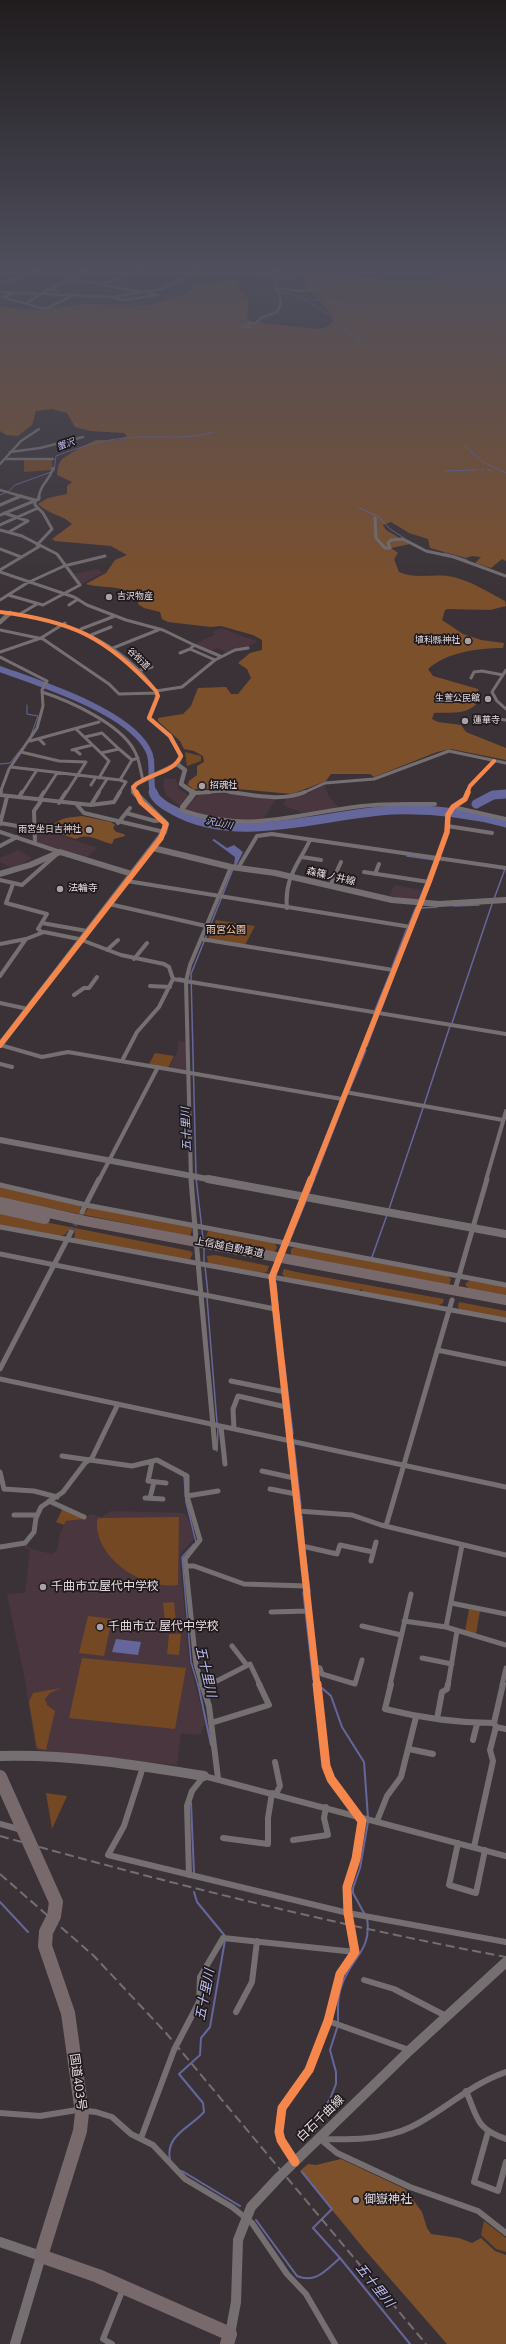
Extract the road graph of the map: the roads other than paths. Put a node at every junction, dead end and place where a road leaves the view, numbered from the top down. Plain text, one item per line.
1 (39, 429) dead end
2 (83, 436) dead end
3 (10, 452) junction
4 (5, 459) junction
5 (53, 459) dead end
6 (0, 464) edge
7 (53, 468) dead end
8 (0, 490) edge
9 (7, 493) junction
10 (0, 496) edge
11 (21, 496) junction
12 (35, 500) junction
13 (0, 505) edge
14 (38, 508) junction
15 (0, 512) edge
16 (4, 513) junction
17 (0, 515) edge
18 (17, 517) junction
19 (375, 518) dead end
20 (0, 525) edge
21 (0, 530) edge
22 (8, 532) junction
23 (39, 545) junction
24 (0, 548) edge
25 (105, 556) dead end
26 (21, 557) junction
27 (66, 565) junction
28 (0, 571) edge
29 (506, 576) edge
30 (31, 582) junction
31 (64, 594) junction
32 (8, 595) junction
33 (1, 599) edge
34 (78, 599) junction
35 (37, 604) junction
36 (69, 604) dead end
37 (0, 612) edge
38 (10, 613) junction
39 (20, 614) junction
40 (115, 616) junction
41 (0, 622) edge
42 (64, 623) junction
43 (111, 627) dead end
44 (81, 629) junction
45 (0, 630) edge
46 (158, 630) junction
47 (91, 635) junction
48 (41, 638) junction
49 (194, 645) junction
50 (113, 648) junction
51 (248, 648) dead end
52 (190, 649) junction
53 (0, 652) edge
54 (180, 652) dead end
55 (220, 656) junction
56 (0, 657) edge
57 (215, 660) junction
58 (152, 667) dead end
59 (506, 670) edge
60 (138, 671) junction
61 (503, 675) junction
62 (471, 678) dead end
63 (42, 691) junction
64 (156, 692) junction
65 (155, 703) joint
66 (504, 706) edge
67 (506, 709) edge
68 (486, 718) dead end
69 (506, 720) edge
70 (99, 722) junction
71 (76, 729) junction
72 (84, 737) junction
73 (39, 739) junction
74 (30, 741) junction
75 (44, 744) dead end
76 (92, 745) junction
77 (119, 749) junction
78 (21, 752) junction
79 (101, 753) junction
80 (80, 754) dead end
81 (138, 758) junction
82 (132, 760) junction
83 (494, 761) junction
84 (506, 763) edge
85 (177, 764) junction
86 (11, 767) junction
87 (37, 770) junction
88 (57, 772) junction
89 (77, 775) junction
90 (98, 778) junction
91 (106, 779) junction
92 (145, 779) junction
93 (120, 780) junction
94 (91, 785) dead end
95 (194, 793) junction
96 (0, 795) edge
97 (7, 797) junction
98 (19, 797) junction
99 (40, 800) junction
100 (59, 803) junction
101 (435, 804) dead end
102 (77, 805) junction
103 (91, 805) junction
104 (453, 807) junction
105 (130, 808) dead end
106 (182, 808) joint
107 (478, 810) dead end
108 (126, 813) junction
109 (506, 819) edge
110 (164, 820) junction
111 (118, 823) junction
112 (0, 824) edge
113 (447, 826) junction
114 (34, 829) junction
115 (0, 832) edge
116 (164, 832) junction
117 (492, 833) dead end
118 (16, 837) junction
119 (310, 840) junction
120 (35, 843) junction
121 (0, 846) edge
122 (153, 848) junction
123 (58, 854) junction
124 (302, 857) junction
125 (438, 858) junction
126 (321, 860) dead end
127 (341, 862) dead end
128 (379, 864) dead end
129 (234, 867) junction
130 (506, 868) edge
131 (364, 872) dead end
132 (132, 874) junction
133 (375, 874) junction
134 (288, 876) junction
135 (0, 877) edge
136 (127, 880) junction
137 (429, 882) junction
138 (13, 884) junction
139 (330, 886) junction
140 (220, 897) junction
141 (506, 900) edge
142 (109, 904) junction
143 (420, 904) junction
144 (287, 908) junction
145 (42, 922) junction
146 (206, 926) junction
147 (410, 927) junction
148 (87, 931) junction
149 (42, 932) junction
150 (26, 939) junction
151 (203, 939) junction
152 (81, 940) junction
153 (118, 940) dead end
154 (147, 943) dead end
155 (0, 944) edge
156 (107, 950) junction
157 (134, 958) junction
158 (2, 970) edge
159 (393, 970) junction
160 (0, 976) edge
161 (173, 978) junction
162 (97, 979) dead end
163 (187, 981) junction
164 (150, 986) dead end
165 (170, 988) junction
166 (74, 995) dead end
167 (0, 1003) edge
168 (28, 1009) junction
169 (377, 1012) junction
170 (506, 1034) edge
171 (0, 1045) edge
172 (122, 1061) junction
173 (0, 1064) edge
174 (12, 1067) dead end
175 (158, 1067) junction
176 (188, 1072) junction
177 (345, 1092) junction
178 (342, 1099) junction
179 (506, 1111) edge
180 (503, 1120) junction
181 (0, 1140) edge
182 (110, 1160) junction
183 (195, 1175) junction
184 (0, 1184) edge
185 (304, 1196) junction
186 (0, 1202) edge
187 (86, 1205) junction
188 (0, 1209) edge
189 (82, 1212) tunnel mouth
190 (196, 1226) junction
191 (0, 1227) edge
192 (472, 1228) junction
193 (71, 1232) tunnel mouth
194 (506, 1234) edge
195 (67, 1240) junction
196 (188, 1243) junction
197 (285, 1244) junction
198 (210, 1247) junction
199 (282, 1250) dead end
200 (0, 1254) edge
201 (198, 1263) junction
202 (54, 1265) junction
203 (276, 1269) dead end
204 (459, 1276) junction
205 (272, 1277) junction
206 (506, 1285) edge
207 (456, 1286) dead end
208 (202, 1294) junction
209 (452, 1300) dead end
210 (506, 1300) edge
211 (506, 1306) edge
212 (276, 1308) junction
213 (449, 1309) junction
214 (506, 1320) edge
215 (438, 1350) junction
216 (506, 1364) edge
217 (0, 1369) edge
218 (0, 1379) edge
219 (231, 1380) dead end
220 (285, 1392) junction
221 (118, 1404) junction
222 (286, 1406) junction
223 (217, 1426) junction
224 (234, 1429) junction
225 (290, 1440) junction
226 (214, 1448) dead end
227 (62, 1456) dead end
228 (88, 1461) junction
229 (152, 1462) junction
230 (225, 1464) dead end
231 (404, 1465) junction
232 (262, 1471) dead end
233 (0, 1472) edge
234 (294, 1478) junction
235 (154, 1482) junction
236 (166, 1484) dead end
237 (506, 1487) edge
238 (270, 1489) dead end
239 (218, 1491) dead end
240 (296, 1494) junction
241 (187, 1496) junction
242 (56, 1497) junction
243 (163, 1500) dead end
244 (49, 1501) junction
245 (298, 1511) junction
246 (14, 1515) dead end
247 (37, 1515) junction
248 (84, 1518) dead end
249 (386, 1526) junction
250 (376, 1542) dead end
251 (462, 1545) junction
252 (302, 1546) junction
253 (0, 1547) edge
254 (373, 1552) junction
255 (506, 1555) edge
256 (371, 1561) dead end
257 (186, 1566) junction
258 (306, 1586) junction
259 (411, 1594) dead end
260 (451, 1603) junction
261 (305, 1611) junction
262 (271, 1612) dead end
263 (506, 1614) edge
264 (404, 1621) junction
265 (362, 1626) dead end
266 (446, 1627) junction
267 (457, 1631) junction
268 (401, 1635) junction
269 (506, 1645) edge
270 (232, 1646) dead end
271 (422, 1658) dead end
272 (362, 1660) dead end
273 (246, 1664) junction
274 (452, 1664) junction
275 (315, 1667) junction
276 (506, 1668) edge
277 (203, 1688) junction
278 (416, 1716) junction
279 (437, 1719) junction
280 (211, 1723) junction
281 (477, 1724) junction
282 (495, 1725) junction
283 (506, 1729) edge
284 (473, 1740) dead end
285 (409, 1749) junction
286 (433, 1754) dead end
287 (0, 1756) edge
288 (275, 1762) dead end
289 (144, 1766) junction
290 (204, 1776) junction
291 (0, 1777) edge
292 (218, 1778) junction
293 (274, 1794) junction
294 (326, 1808) junction
295 (368, 1819) junction
296 (0, 1824) edge
297 (25, 1831) junction
298 (223, 1838) dead end
299 (293, 1840) dead end
300 (458, 1843) junction
301 (474, 1848) junction
302 (485, 1850) junction
303 (506, 1856) edge
304 (189, 1875) junction
305 (348, 1913) junction
306 (258, 1941) junction
307 (506, 1942) edge
308 (355, 1952) junction
309 (506, 1962) edge
310 (364, 1980) dead end
311 (236, 2012) dead end
312 (447, 2017) junction
313 (335, 2023) junction
314 (410, 2050) junction
315 (506, 2072) edge
316 (466, 2091) junction
317 (82, 2111) junction
318 (0, 2113) edge
319 (488, 2132) junction
320 (141, 2138) junction
321 (320, 2138) junction
322 (506, 2139) edge
323 (295, 2162) junction
324 (506, 2162) edge
325 (245, 2218) junction
326 (506, 2233) edge
327 (0, 2242) edge
328 (41, 2256) junction
329 (124, 2287) junction
330 (229, 2339) edge
331 (15, 2344) edge
332 (112, 2344) edge
333 (336, 2344) edge

1 - 3 street
2 - 3 street
3 - 4 street
4 - 5 street
4 - 6 street
7 - 12 street
8 - 9 street
9 - 10 street
9 - 11 street
11 - 12 street
11 - 13 street
12 - 14 street
12 - 16 street
14 - 18 street
14 - 23 street
15 - 16 street
16 - 17 street
16 - 18 street
18 - 20 street
18 - 22 street
19 - 29 street
21 - 22 street
22 - 23 street
23 - 26 street
23 - 27 street
24 - 26 street
25 - 27 street
26 - 28 street
27 - 30 street
27 - 31 street
28 - 30 street
30 - 31 street
30 - 32 street
31 - 34 street
31 - 35 street
32 - 33 street
32 - 35 street
34 - 36 street
34 - 40 street
35 - 39 street
37 - 38 street, 谷街道
38 - 39 street, 谷街道
38 - 41 street
39 - 42 street, 谷街道
40 - 44 street
40 - 46 street
42 - 44 street, 谷街道
42 - 48 street
43 - 47 street
44 - 47 street, 谷街道
45 - 48 street
46 - 49 street
46 - 50 street
47 - 50 street, 谷街道
48 - 53 street
48 - 64 street
49 - 52 street
49 - 55 street
50 - 60 street, 谷街道
51 - 55 street
52 - 54 street
52 - 57 street
55 - 57 street
56 - 63 street
57 - 64 street
58 - 60 street
59 - 61 street
60 - 64 street, 谷街道
61 - 62 street
61 - 66 street
63 - 70 street
63 - 74 street
64 - 65 street
65 - 85 street
66 - 67 street
68 - 69 street
70 - 71 street
70 - 81 street
71 - 72 street
71 - 73 street
72 - 76 street
72 - 77 street
73 - 74 street
73 - 75 street
74 - 78 street
76 - 79 street
76 - 80 street
77 - 79 street
77 - 82 street
78 - 86 street
78 - 89 street
79 - 90 street
81 - 82 street
81 - 92 street
82 - 93 street
83 - 84 street
83 - 95 street
83 - 104 street
85 - 92 street
85 - 95 street
86 - 87 street
86 - 96 street
87 - 88 street
87 - 98 street
88 - 89 street
88 - 99 street
89 - 90 street
89 - 100 street
90 - 91 street
90 - 94 street
91 - 93 street
91 - 103 street
92 - 110 street
93 - 103 street
95 - 106 street
96 - 97 street
97 - 98 street
97 - 112 street
98 - 99 street
99 - 100 street
99 - 114 street
100 - 102 street
101 - 106 street
102 - 103 street
102 - 111 street
104 - 107 street
104 - 109 street
104 - 113 street
105 - 108 street
108 - 110 street
108 - 111 street
110 - 116 street
111 - 116 street
112 - 114 street
113 - 117 street
113 - 125 street
114 - 120 street
115 - 118 street
116 - 122 street
118 - 120 street
118 - 121 street
119 - 124 street
119 - 125 street
119 - 129 street
120 - 123 street
122 - 129 street, 森篠ノ井線
122 - 132 street
123 - 132 street
123 - 135 street
123 - 138 street
124 - 126 street
124 - 134 street
125 - 130 street
125 - 137 street
127 - 139 street
128 - 133 street
129 - 134 street, 森篠ノ井線
129 - 140 street
131 - 133 street
132 - 136 street
133 - 137 street
134 - 139 street, 森篠ノ井線
134 - 144 street
135 - 138 street
136 - 140 street
136 - 142 street
137 - 143 street
138 - 145 street
139 - 143 street, 森篠ノ井線
140 - 144 street
140 - 146 street
141 - 143 street, 森篠ノ井線
142 - 146 street
142 - 148 street
143 - 147 street
144 - 147 street
145 - 148 street
145 - 149 street
146 - 151 street
147 - 159 street
148 - 152 street
149 - 150 street
149 - 152 street
150 - 155 street
150 - 158 street
151 - 159 street
151 - 163 street
152 - 156 street
152 - 168 street
153 - 156 street
154 - 157 street
156 - 157 street
157 - 161 street
158 - 160 street
159 - 169 street
161 - 163 street
161 - 165 street
162 - 166 street
163 - 169 street
163 - 176 street
164 - 165 street
165 - 172 street
167 - 168 street
168 - 171 street
169 - 170 street
169 - 177 street
171 - 172 street
172 - 175 street
173 - 174 street
175 - 176 street
175 - 182 street
176 - 178 street
176 - 183 street
177 - 178 street
177 - 180 street
178 - 185 street
179 - 180 street
180 - 192 street
181 - 182 street
182 - 183 street
182 - 187 street
183 - 185 street
183 - 190 street
184 - 187 street
185 - 192 street
185 - 197 street
186 - 196 highway, 上信越自動車道
187 - 189 street
187 - 190 street
188 - 196 highway, 上信越自動車道
190 - 197 street
190 - 201 street
191 - 195 street
192 - 194 street
192 - 204 street
193 - 195 street
195 - 201 street
195 - 202 street
196 - 198 highway, 上信越自動車道
197 - 199 street
197 - 204 street
198 - 210 highway, 上信越自動車道
198 - 211 highway, 上信越自動車道
200 - 202 street
201 - 205 street
201 - 208 street
202 - 208 street
202 - 217 street
203 - 205 street
204 - 206 street
204 - 207 street
205 - 212 street
205 - 213 street
208 - 212 street
208 - 223 street
209 - 213 street
212 - 220 street
213 - 214 street
213 - 215 street
215 - 216 street
215 - 231 street
218 - 221 street
219 - 220 street
220 - 222 street
221 - 223 street
221 - 228 street
222 - 224 street
222 - 225 street
223 - 224 street
223 - 226 street
223 - 230 street
224 - 225 street
225 - 231 street
225 - 234 street
227 - 228 street
228 - 229 street
228 - 242 street
229 - 235 street
229 - 241 street
231 - 237 street
231 - 249 street
232 - 234 street
233 - 242 street
234 - 240 street
235 - 236 street
235 - 243 street
238 - 240 street
239 - 241 street
240 - 245 street
241 - 257 street
242 - 244 street
244 - 247 street
244 - 248 street
245 - 249 street
245 - 252 street
246 - 247 street
247 - 253 street
249 - 251 street
250 - 254 street
251 - 255 street
251 - 260 street
252 - 254 street
252 - 258 street
254 - 256 street
257 - 258 street
257 - 277 street
258 - 261 street
259 - 264 street
260 - 263 street
260 - 266 street
261 - 262 street
261 - 275 street
264 - 266 street
264 - 268 street
265 - 268 street
266 - 267 street
267 - 269 street
267 - 274 street
268 - 278 street
270 - 273 street
271 - 274 street
272 - 275 street
273 - 277 street
273 - 280 street
274 - 279 street
275 - 295 street
276 - 282 street
277 - 280 street
278 - 279 street
278 - 285 street
279 - 281 street
280 - 292 street
281 - 282 street
281 - 284 street
282 - 283 street
282 - 301 street
285 - 286 street
285 - 295 street
287 - 289 street
288 - 293 street
289 - 290 street
289 - 304 street
290 - 292 street
290 - 304 street
291 - 297 highway, 国道403号
292 - 293 street
293 - 294 street
293 - 298 street
294 - 295 street
294 - 299 street
295 - 300 street
295 - 305 street
296 - 297 street
297 - 317 highway, 国道403号
300 - 301 street
300 - 302 street
301 - 302 street
302 - 303 street
304 - 305 street
305 - 307 street
305 - 308 street
306 - 308 street
306 - 311 street
306 - 320 street
308 - 313 street
309 - 312 street, 白石千曲線
310 - 312 street
312 - 314 street, 白石千曲線
313 - 314 street
313 - 323 street
314 - 321 street, 白石千曲線
315 - 316 street
316 - 319 street
316 - 321 street
317 - 318 street
317 - 320 street
317 - 328 highway, 国道403号
319 - 322 street
319 - 324 street
320 - 325 street
321 - 323 street, 白石千曲線
321 - 326 street
323 - 325 street, 白石千曲線
325 - 330 street, 白石千曲線
325 - 333 street
327 - 328 street
328 - 329 highway
328 - 331 street
329 - 330 highway
329 - 332 street

